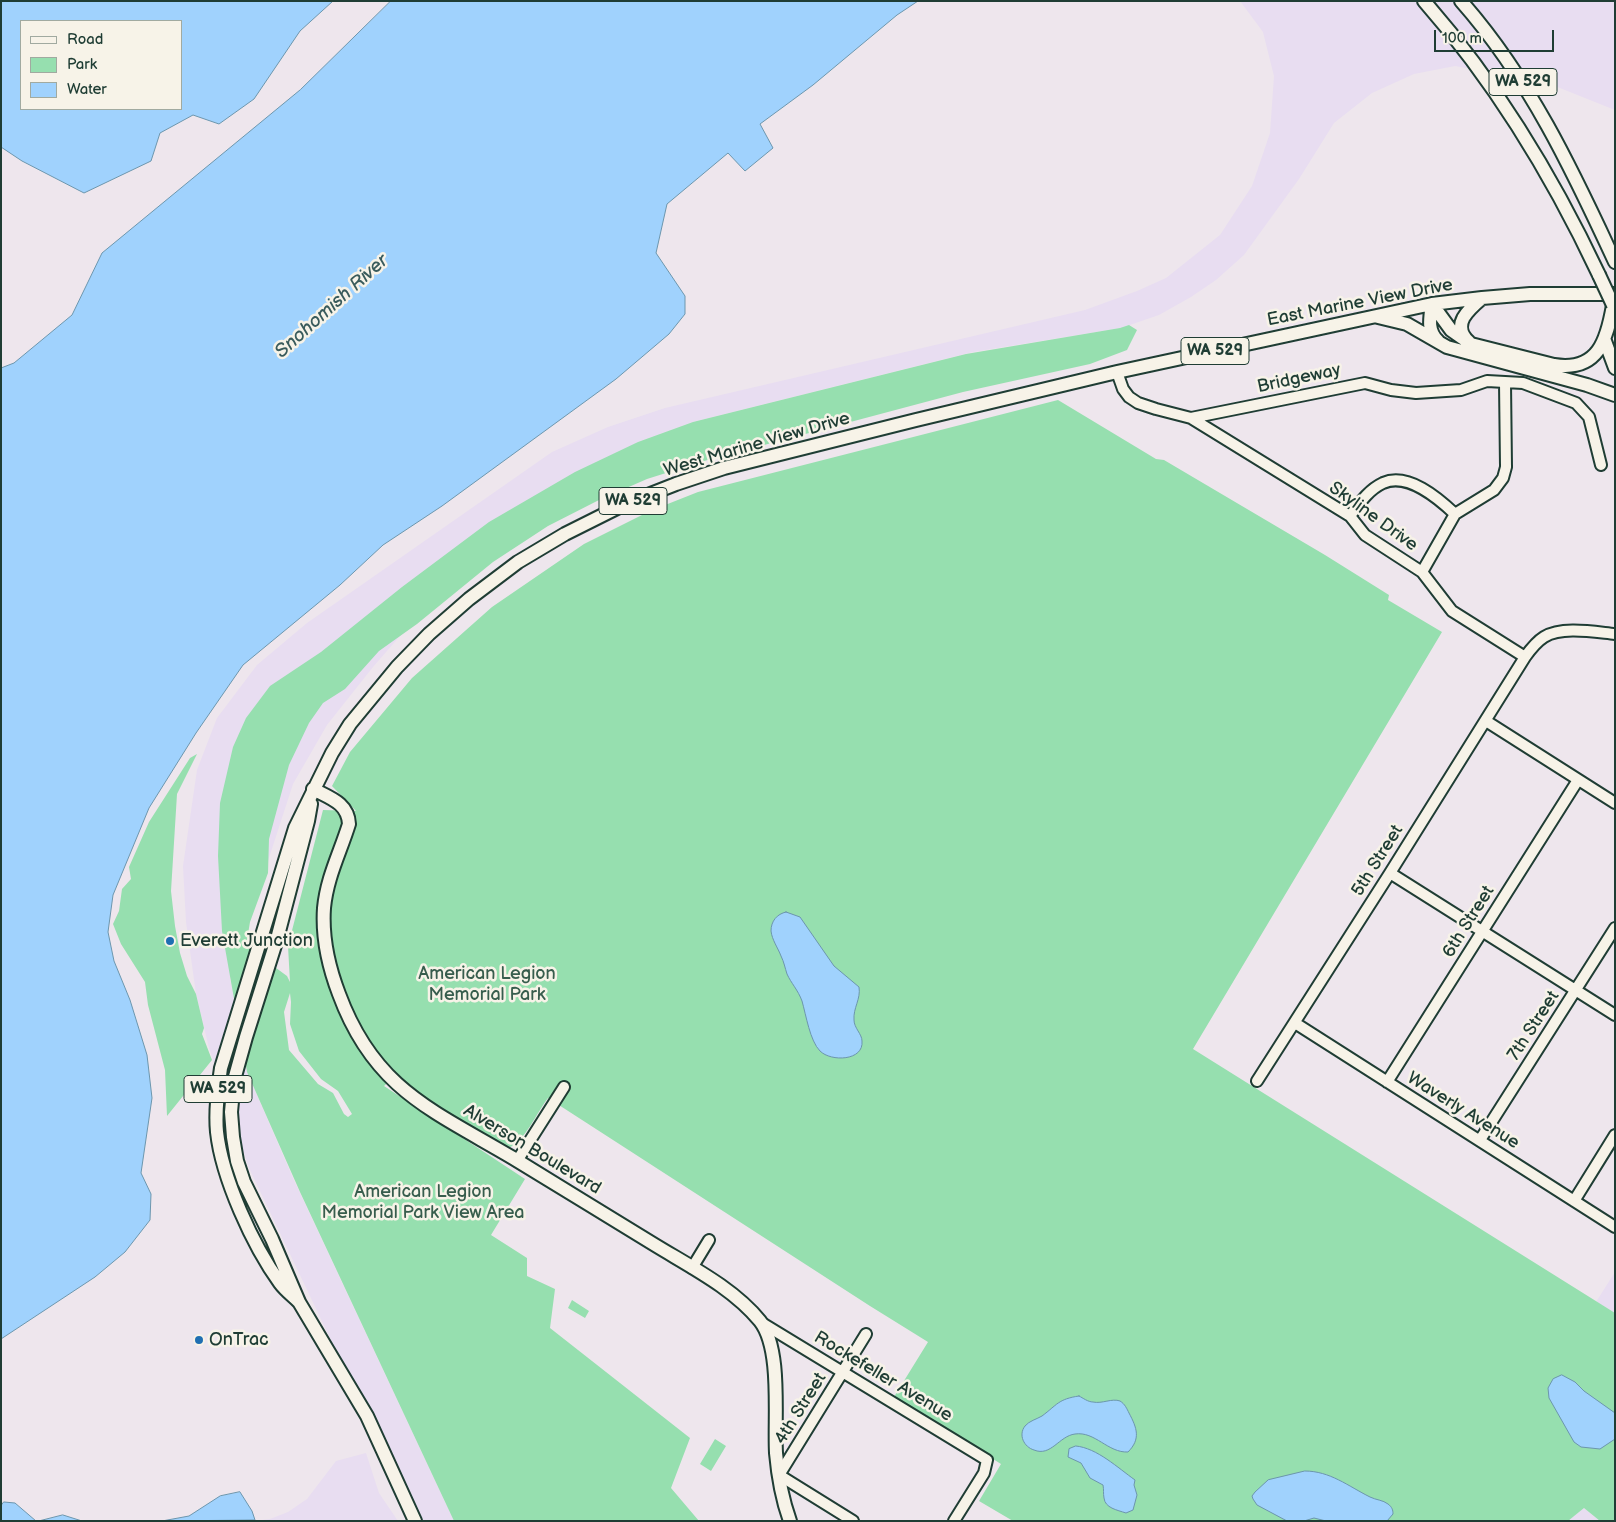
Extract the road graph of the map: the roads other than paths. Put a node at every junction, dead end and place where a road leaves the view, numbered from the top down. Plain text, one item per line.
1 (1424, 1) edge
2 (1461, 1) edge
3 (1615, 262) edge
4 (1482, 298) junction
5 (1614, 302) edge
6 (1432, 304) junction
7 (1373, 316) junction
8 (1605, 341) junction
9 (1470, 344) junction
10 (1447, 347) junction
11 (1615, 368) edge
12 (1117, 372) junction
13 (1505, 383) junction
14 (1057, 387) joint
15 (1615, 395) edge
16 (1191, 418) junction
17 (1601, 465) dead end
18 (1455, 514) junction
19 (1350, 516) junction
20 (1422, 572) junction
21 (1615, 634) edge
22 (1524, 657) junction
23 (1486, 721) junction
24 (1578, 780) junction
25 (313, 789) junction
26 (1615, 803) edge
27 (1390, 873) junction
28 (1615, 928) edge
29 (1482, 931) junction
30 (1576, 990) junction
31 (1615, 1015) edge
32 (1295, 1023) junction
33 (1257, 1081) dead end
34 (1387, 1082) junction
35 (564, 1086) dead end
36 (1615, 1135) edge
37 (1480, 1140) junction
38 (517, 1161) junction
39 (1574, 1200) junction
40 (1615, 1227) edge
41 (709, 1240) dead end
42 (692, 1268) junction
43 (299, 1302) junction
44 (762, 1323) junction
45 (866, 1334) dead end
46 (843, 1371) junction
47 (779, 1475) junction
48 (416, 1521) edge
49 (790, 1521) edge
50 (853, 1521) edge
51 (954, 1521) edge

1 - 5 main road, WA 529, bridge
2 - 3 main road, WA 529
4 - 5 main road, East Marine View Drive / WA 529
4 - 6 main road, East Marine View Drive / WA 529
4 - 9 main road
5 - 8 main road
6 - 7 main road, East Marine View Drive / WA 529
6 - 9 main road
6 - 10 main road
7 - 10 main road
7 - 12 main road, East Marine View Drive / WA 529
8 - 9 main road
8 - 11 main road
10 - 15 main road
12 - 14 main road, East Marine View Drive / WA 529
12 - 16 street, Bridgeway
13 - 16 street, Bridgeway
13 - 17 street, Bridgeway
13 - 18 street
14 - 25 main road, West Marine View Drive / WA 529
16 - 19 street, Skyline Drive
18 - 19 street
18 - 20 street
19 - 20 street, Skyline Drive
20 - 22 street, Skyline Drive
21 - 22 street, 5th Street
22 - 23 street, 5th Street
23 - 24 street
23 - 27 street, 5th Street
24 - 26 street
24 - 29 street, 6th Street
25 - 38 main road, Alverson Boulevard
25 - 43 main road, West Marine View Drive / WA 529
25 - 43 main road, West Marine View Drive / WA 529
27 - 29 street
27 - 32 street, 5th Street
28 - 30 street, 7th Street
29 - 30 street
29 - 34 street, 6th Street
30 - 31 street
30 - 37 street, 7th Street
32 - 33 street, 5th Street
32 - 34 street, Waverly Avenue
34 - 37 street, Waverly Avenue
35 - 38 street
36 - 39 street
37 - 39 street, Waverly Avenue
38 - 42 main road, Alverson Boulevard
39 - 40 street, Waverly Avenue
41 - 42 street
42 - 44 main road, Alverson Boulevard
43 - 48 main road, West Marine View Drive / WA 529
44 - 46 street, Rockefeller Avenue
44 - 47 main road, Alverson Boulevard
45 - 46 street, 4th Street
46 - 47 street, 4th Street
46 - 51 street, Rockefeller Avenue
47 - 49 main road, Alverson Boulevard
47 - 50 street

